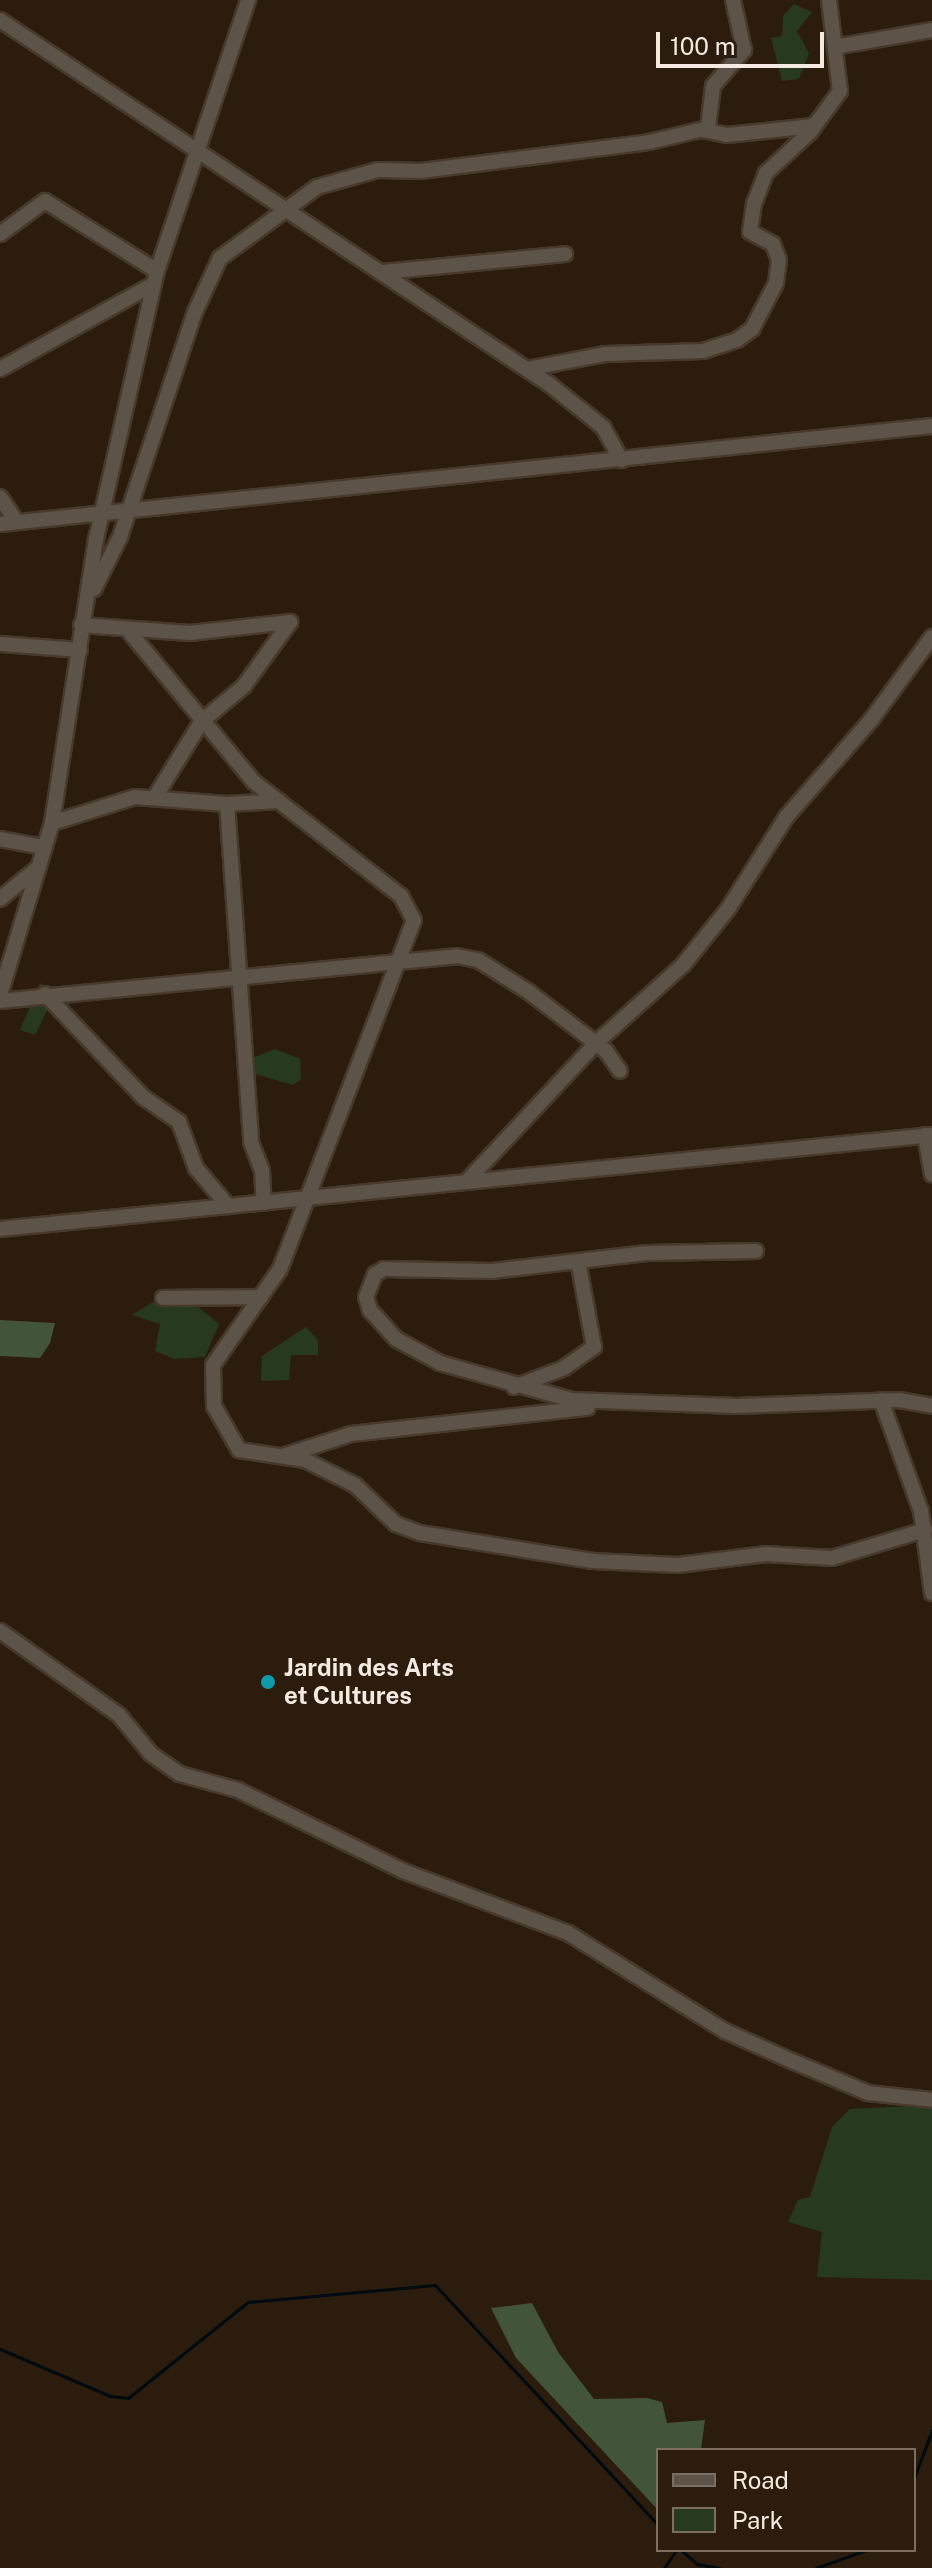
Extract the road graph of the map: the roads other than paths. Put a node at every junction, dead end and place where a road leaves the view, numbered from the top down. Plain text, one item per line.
1 (248, 0) edge
2 (733, 0) edge
3 (829, 0) edge
4 (0, 20) edge
5 (932, 30) edge
6 (835, 47) junction
7 (814, 126) junction
8 (702, 130) junction
9 (196, 150) junction
10 (284, 207) junction
11 (0, 234) edge
12 (565, 254) dead end
13 (383, 272) junction
14 (156, 277) junction
15 (0, 369) edge
16 (527, 369) junction
17 (932, 426) edge
18 (621, 460) junction
19 (0, 497) edge
20 (127, 512) junction
21 (101, 514) junction
22 (17, 522) junction
23 (0, 524) edge
24 (91, 595) junction
25 (81, 625) junction
26 (127, 629) junction
27 (932, 637) edge
28 (0, 644) edge
29 (80, 650) junction
30 (202, 721) junction
31 (155, 797) junction
32 (279, 801) junction
33 (227, 804) junction
34 (52, 823) junction
35 (0, 839) edge
36 (44, 847) junction
37 (39, 867) junction
38 (0, 899) edge
39 (401, 961) junction
40 (242, 977) junction
41 (45, 994) junction
42 (0, 998) edge
43 (596, 1043) junction
44 (620, 1071) dead end
45 (928, 1135) edge
46 (932, 1174) edge
47 (468, 1180) junction
48 (304, 1199) junction
49 (264, 1203) junction
50 (228, 1206) junction
51 (0, 1229) edge
52 (756, 1251) dead end
53 (578, 1261) junction
54 (261, 1297) junction
55 (163, 1298) dead end
56 (514, 1387) junction
57 (881, 1400) junction
58 (608, 1405) junction
59 (932, 1406) edge
60 (286, 1455) junction
61 (925, 1530) junction
62 (932, 1593) edge
63 (0, 1631) edge
64 (932, 2100) edge

1 - 9 street
2 - 8 street
3 - 6 street
4 - 9 street
5 - 6 street
6 - 7 street
7 - 8 street
7 - 16 street
8 - 10 street
9 - 10 street
9 - 14 street
10 - 13 street
10 - 20 street
11 - 14 street
12 - 13 street
13 - 16 street
14 - 15 street
14 - 21 street
16 - 18 street
17 - 18 street
18 - 20 street
19 - 22 street
20 - 21 street
20 - 24 street
21 - 22 street
21 - 24 street
22 - 23 street
24 - 25 street
25 - 26 street
25 - 29 street
26 - 30 street
26 - 30 street
27 - 43 street
28 - 29 street
29 - 34 street
30 - 31 street
30 - 32 street
31 - 33 street
31 - 34 street
32 - 33 street
32 - 39 street
33 - 40 street
34 - 36 street
35 - 36 street
36 - 37 street
37 - 38 street
37 - 42 street
39 - 40 street
39 - 43 street
39 - 48 street
40 - 41 street
40 - 49 street
41 - 42 street
41 - 50 street
43 - 44 street
43 - 47 street
45 - 46 street
45 - 47 street
47 - 48 street
48 - 49 street
48 - 54 street
49 - 50 street
50 - 51 street
52 - 53 street
53 - 56 street
53 - 56 street
54 - 55 street
54 - 60 street
56 - 58 street
57 - 58 street
57 - 59 street
57 - 61 street
58 - 60 street
60 - 61 street
61 - 62 street
63 - 64 street

